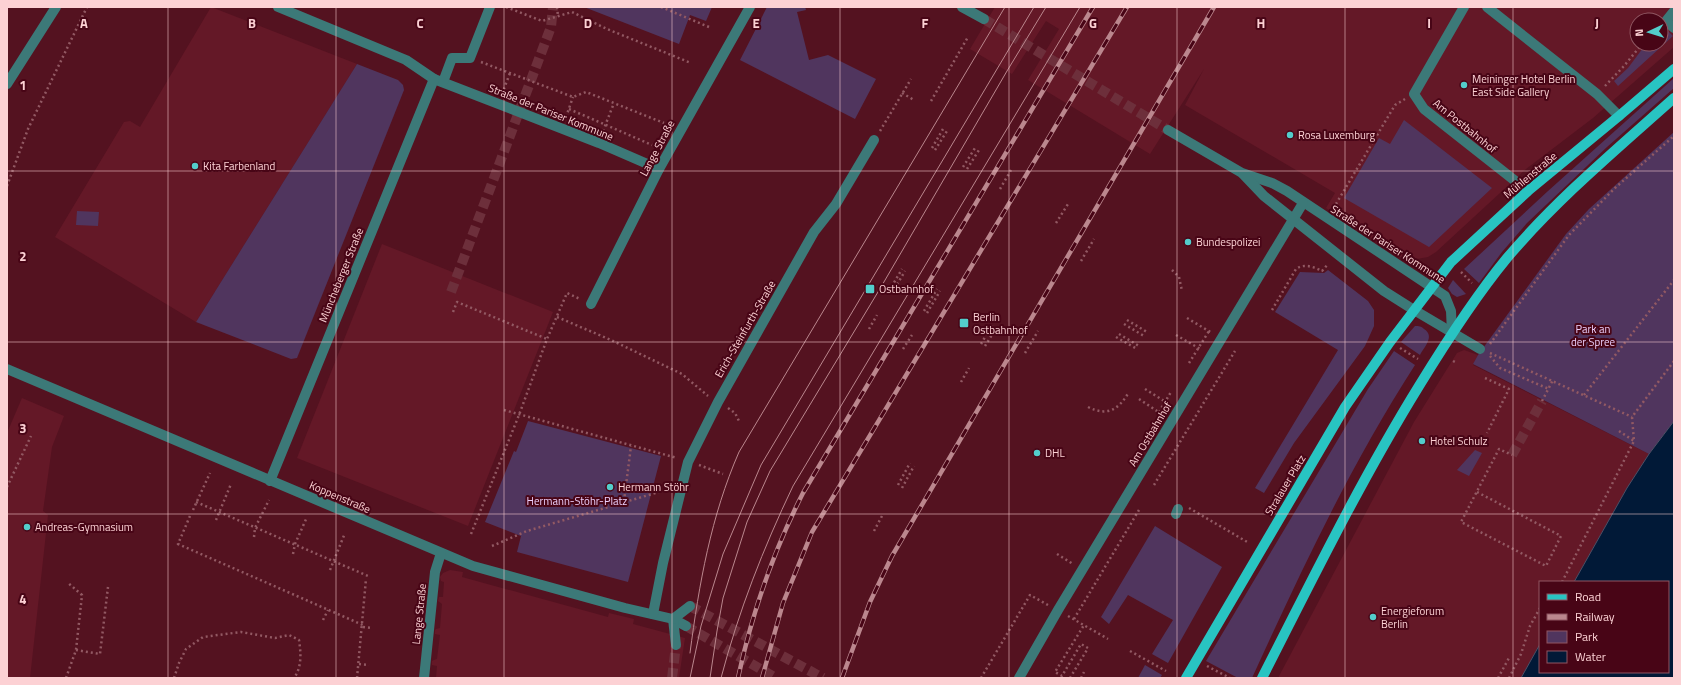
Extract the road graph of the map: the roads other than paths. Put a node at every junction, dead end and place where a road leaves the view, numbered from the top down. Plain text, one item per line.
1 (56, 7) edge
2 (278, 7) edge
3 (490, 7) edge
4 (750, 7) edge
5 (962, 7) edge
6 (1464, 7) edge
7 (1487, 7) edge
8 (1674, 11) edge
9 (984, 19) tunnel mouth
10 (1674, 28) edge
11 (1674, 69) edge
12 (438, 80) junction
13 (7, 84) edge
14 (1674, 98) edge
15 (1619, 116) junction
16 (1168, 130) tunnel mouth
17 (874, 140) road end
18 (659, 169) junction
19 (1242, 173) junction
20 (1528, 191) junction
21 (1303, 203) junction
22 (1294, 218) junction
23 (1432, 286) junction
24 (591, 304) dead end
25 (1414, 310) junction
26 (1452, 333) junction
27 (1483, 350) road end
28 (7, 369) edge
29 (270, 481) junction
30 (441, 553) junction
31 (690, 606) dead end
32 (653, 614) junction
33 (673, 619) junction
34 (686, 626) tunnel mouth
35 (676, 645) tunnel mouth
36 (424, 678) edge
37 (1018, 678) edge
38 (1186, 678) edge
39 (1262, 678) edge

1 - 13 street
2 - 12 street, Straße der Pariser Kommune
3 - 12 street, Müncheberger Straße
4 - 18 street, Lange Straße
5 - 9 street
6 - 20 street, Am Postbahnhof
7 - 15 street
8 - 10 street
11 - 15 main road, Mühlenstraße
12 - 18 street, Straße der Pariser Kommune
12 - 29 street, Müncheberger Straße
14 - 26 main road
15 - 20 main road, Mühlenstraße
16 - 19 street, Straße der Pariser Kommune
17 - 32 street, Erich-Steinfurth-Straße
18 - 24 street, Lange Straße
19 - 21 street, Straße der Pariser Kommune
19 - 22 street, Straße der Pariser Kommune
20 - 23 main road, Mühlenstraße
21 - 22 street, Am Ostbahnhof
21 - 23 street, Straße der Pariser Kommune
22 - 25 street, Straße der Pariser Kommune
22 - 37 street, Am Ostbahnhof
23 - 25 main road, Mühlenstraße
23 - 26 street, Straße der Pariser Kommune
25 - 26 street, Straße der Pariser Kommune
25 - 38 main road, Stralauer Platz
26 - 27 street
26 - 39 main road
28 - 29 street, Koppenstraße
29 - 30 street, Koppenstraße
30 - 32 street, Koppenstraße
30 - 36 street, Lange Straße
31 - 33 street
32 - 33 street, Koppenstraße
33 - 34 street, Koppenstraße
33 - 35 street

